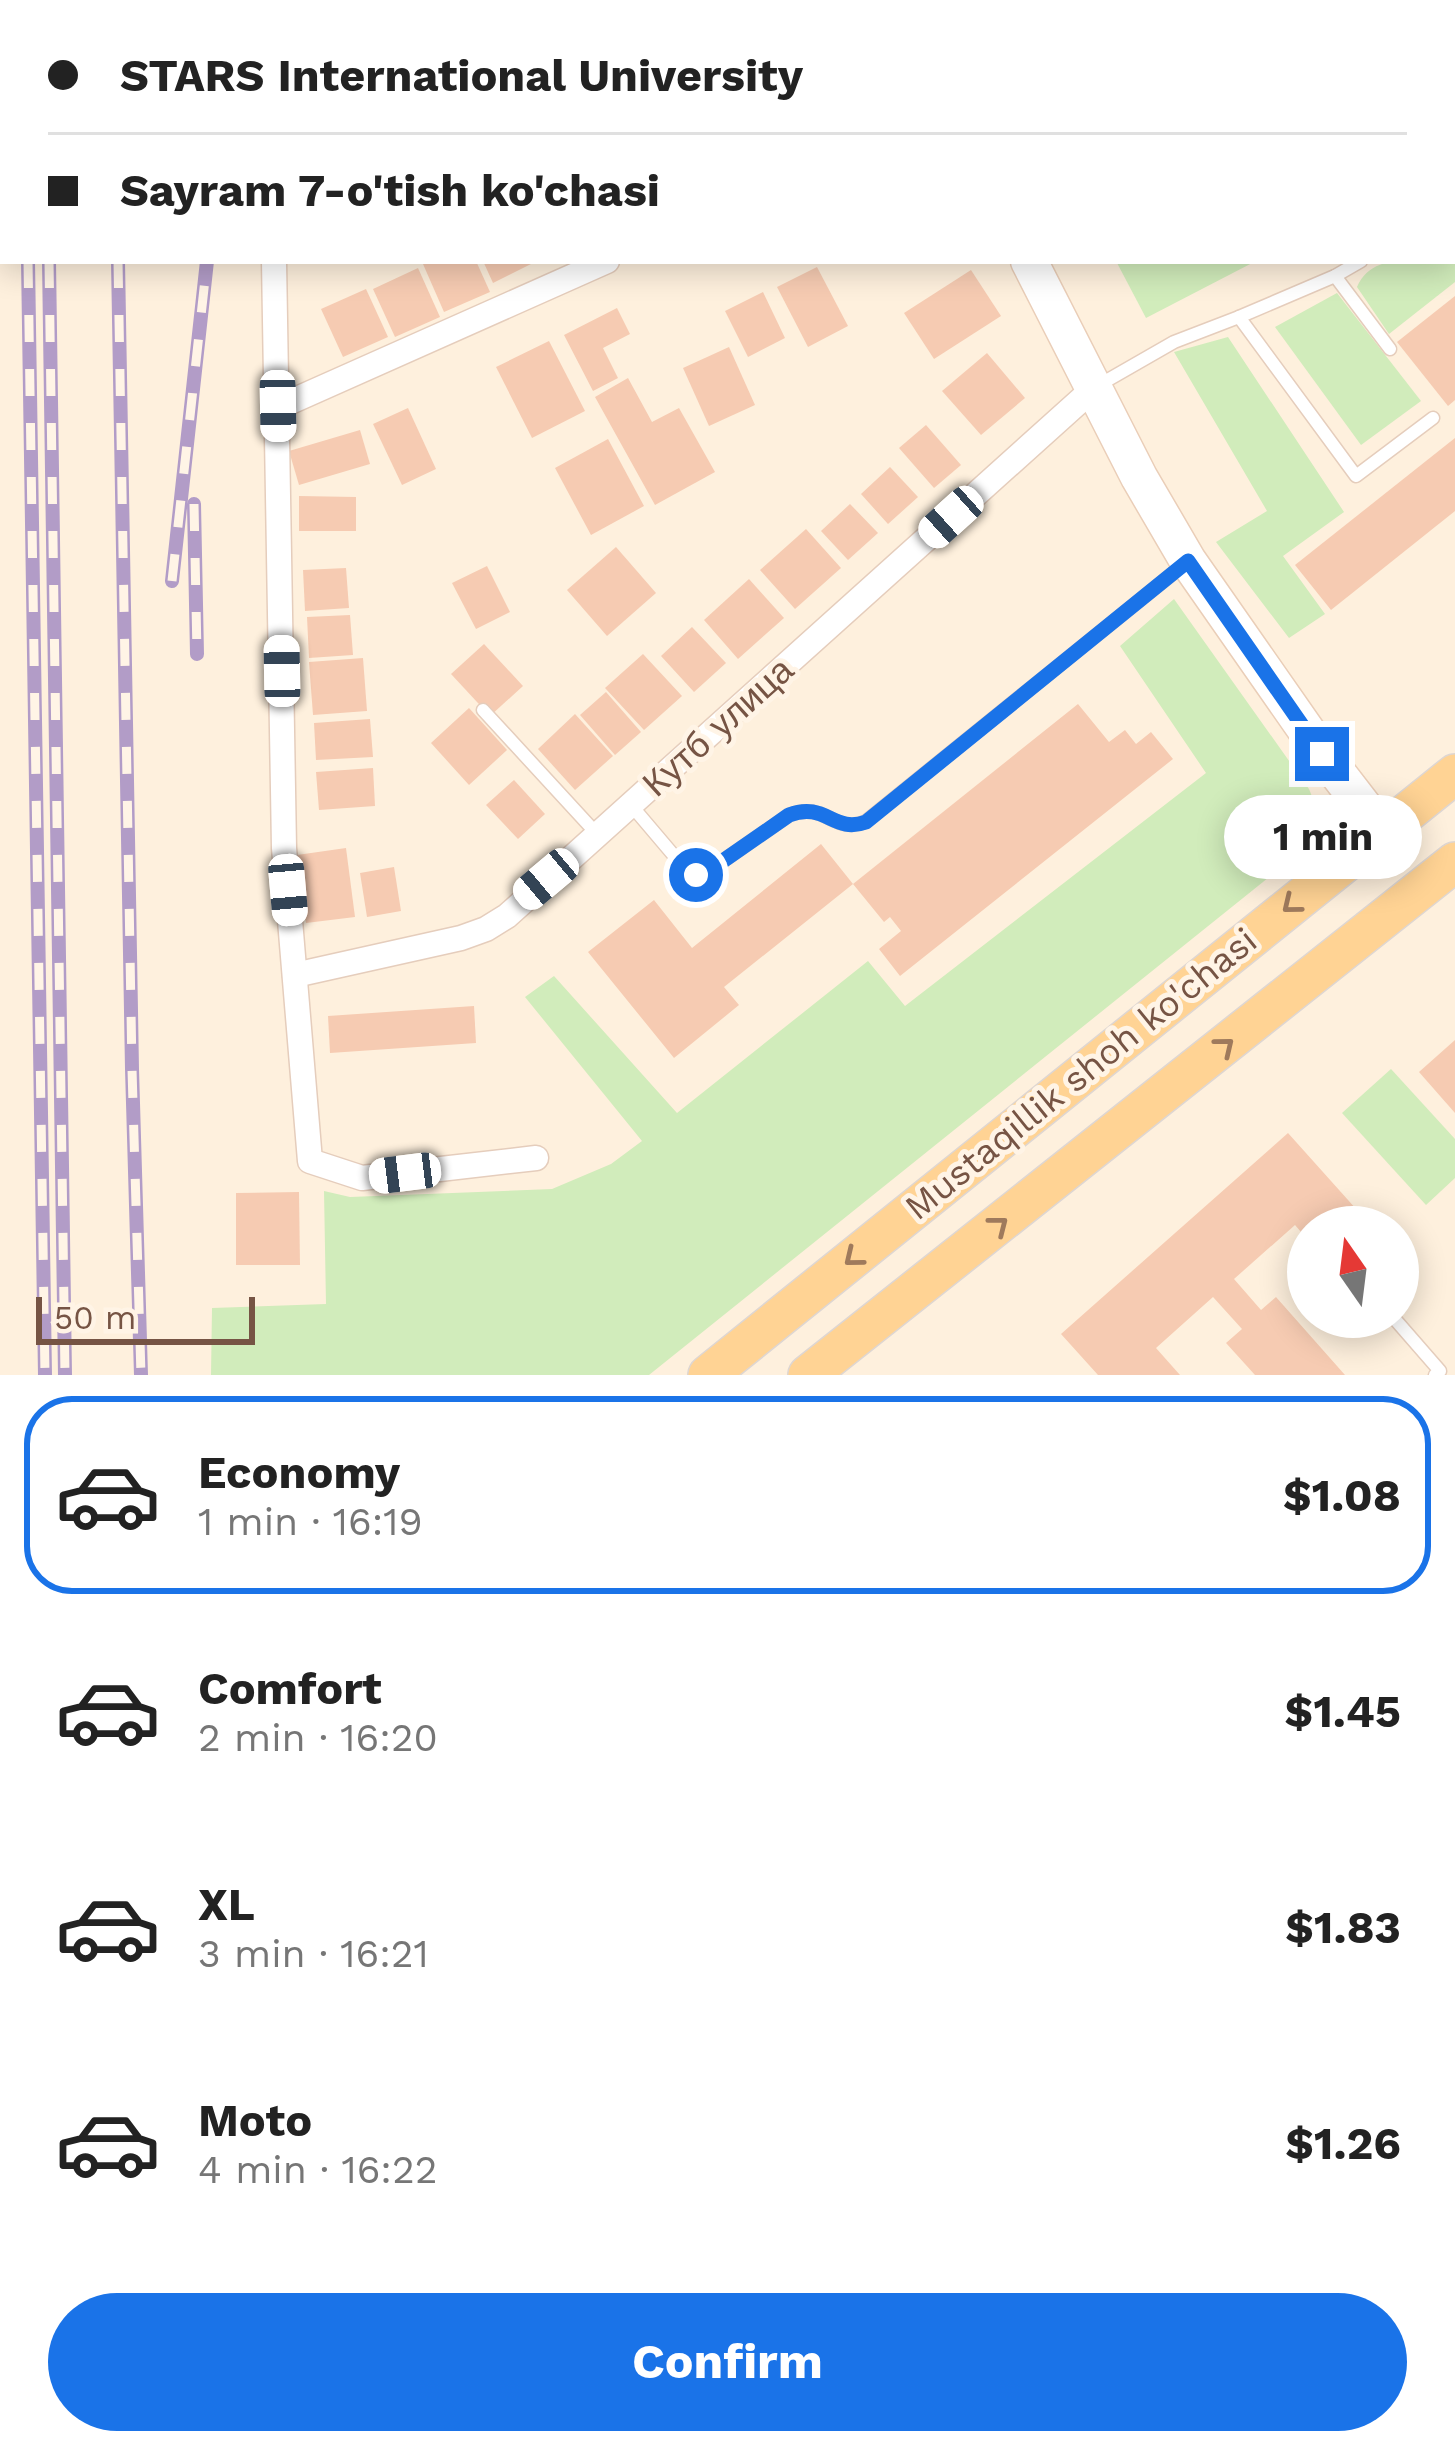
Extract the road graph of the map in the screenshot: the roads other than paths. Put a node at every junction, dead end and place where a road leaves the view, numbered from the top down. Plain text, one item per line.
1 (274, 264) edge
2 (601, 264) edge
3 (1030, 264) edge
4 (1356, 264) edge
5 (1335, 276) junction
6 (1239, 317) junction
7 (1390, 350) dead end
8 (1093, 389) junction
9 (278, 406) junction
10 (1432, 418) dead end
11 (1188, 561) junction
12 (483, 710) dead end
13 (1455, 774) edge
14 (631, 806) junction
15 (1382, 832) junction
16 (598, 835) junction
17 (1440, 874) edge
18 (296, 974) junction
19 (536, 1158) dead end
20 (1411, 1338) edge
21 (708, 1375) edge
22 (808, 1375) edge
23 (1435, 1375) edge

1 - 9 street
2 - 9 street
3 - 8 street
4 - 5 lane
5 - 6 lane
5 - 7 lane
6 - 8 lane
6 - 10 lane
8 - 11 street
8 - 14 street, Кутб улица
9 - 18 street
11 - 14 lane
11 - 15 street
12 - 16 lane
13 - 15 main road, Mustaqillik shoh ko'chasi
14 - 16 street, Кутб улица
15 - 17 main road
15 -> 21 main road, Mustaqillik shoh ko'chasi
16 - 18 street, Кутб улица
22 -> 17 main road, Mustaqillik shoh ko'chasi
18 - 19 street
20 - 23 lane

